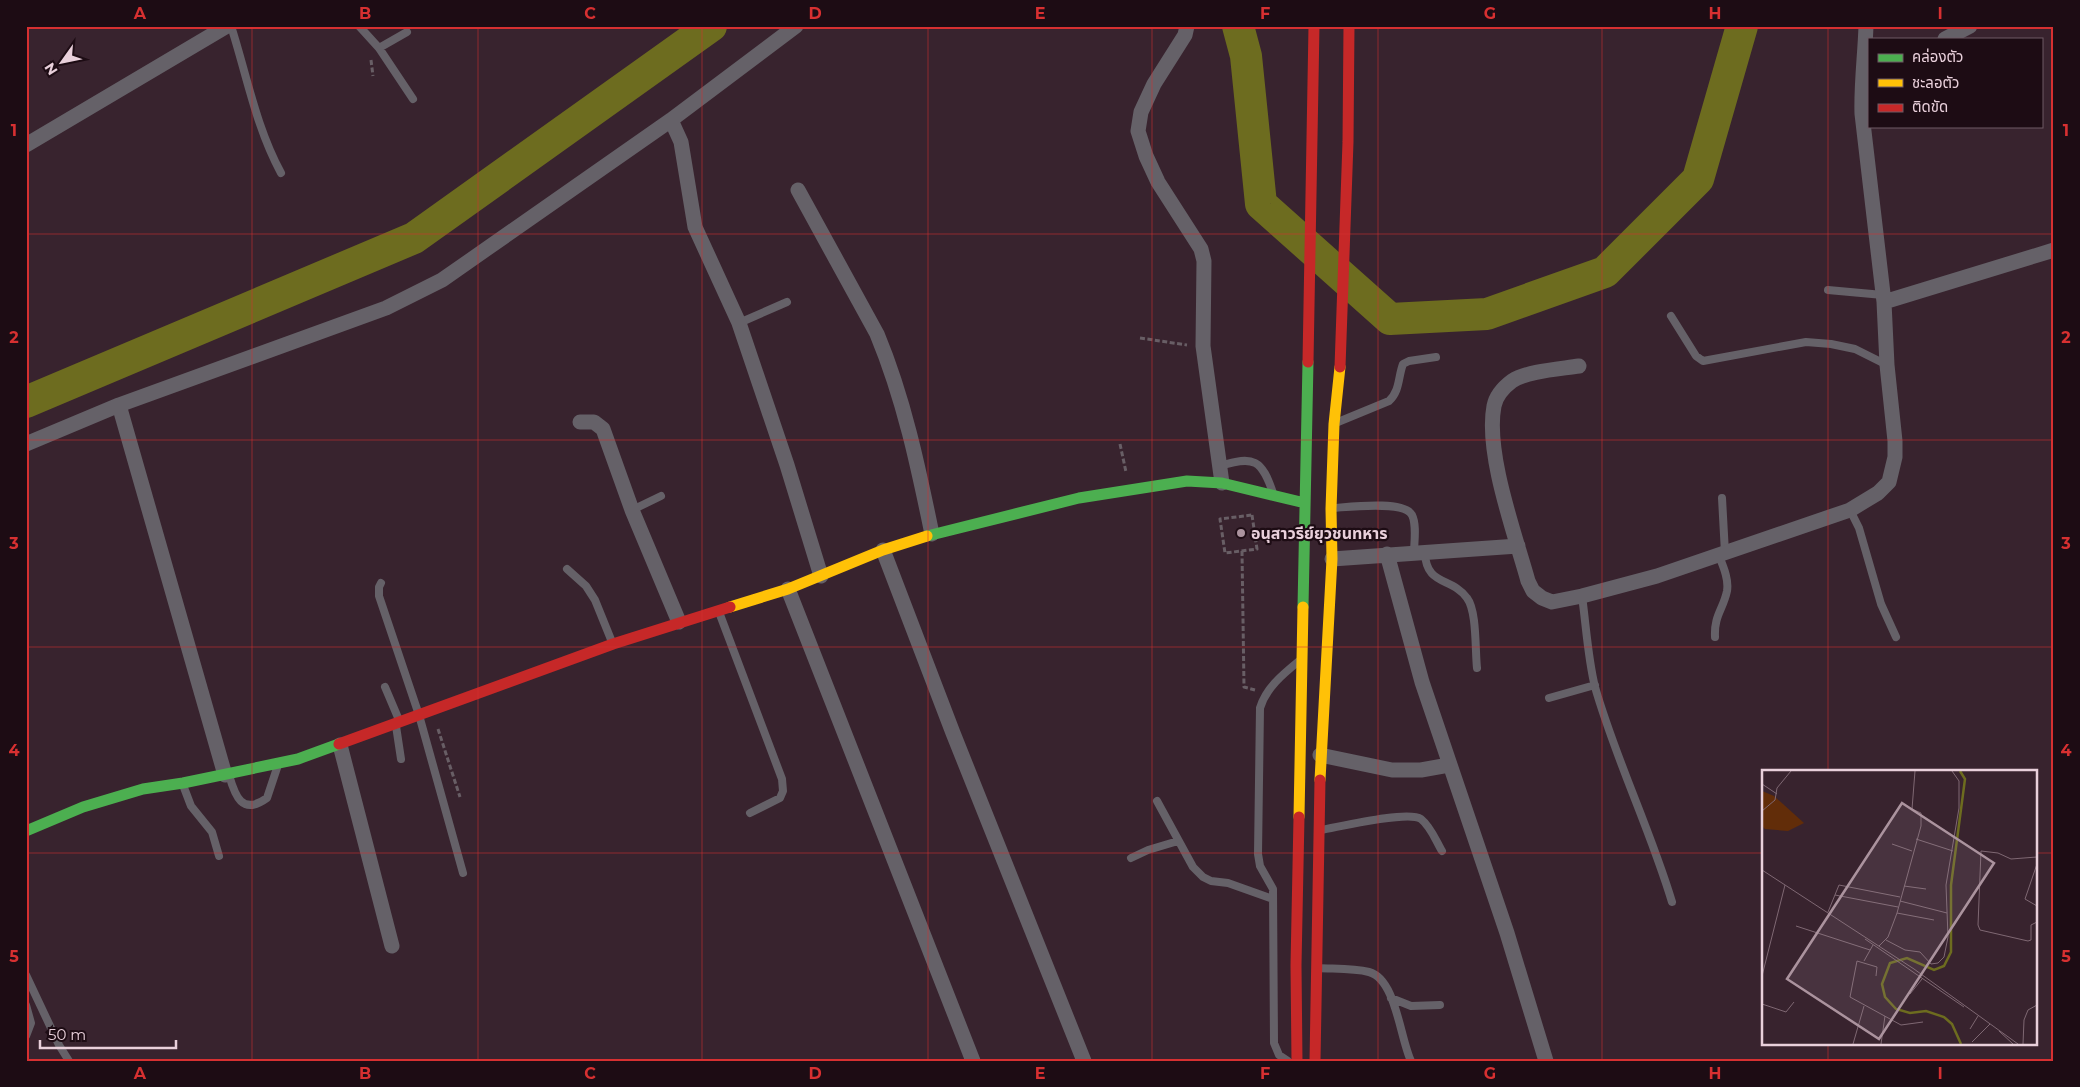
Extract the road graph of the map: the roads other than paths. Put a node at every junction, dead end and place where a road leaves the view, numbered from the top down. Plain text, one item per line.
1 (227, 26) edge
2 (232, 26) edge
3 (359, 26) edge
4 (796, 26) edge
5 (1187, 26) edge
6 (1314, 26) edge
7 (1349, 26) edge
8 (1866, 26) edge
9 (1970, 26) edge
10 (407, 32) dead end
11 (1947, 38) edge
12 (380, 48) junction
13 (1866, 76) edge
14 (413, 99) dead end
15 (671, 120) junction
16 (26, 145) edge
17 (281, 173) dead end
18 (798, 190) dead end
19 (2054, 250) edge
20 (1828, 290) dead end
21 (1884, 299) junction
22 (787, 302) dead end
23 (1671, 316) dead end
24 (739, 323) junction
25 (1436, 357) dead end
26 (1887, 365) junction
27 (1578, 366) dead end
28 (120, 405) junction
29 (580, 422) dead end
30 (1334, 424) junction
31 (26, 444) edge
32 (1220, 466) junction
33 (1222, 483) junction
34 (1274, 495) junction
35 (661, 496) dead end
36 (1722, 498) dead end
37 (1305, 503) junction
38 (1330, 509) junction
39 (632, 510) junction
40 (1850, 510) junction
41 (932, 534) junction
42 (1518, 546) junction
43 (883, 550) junction
44 (1419, 553) junction
45 (1387, 554) junction
46 (1722, 554) junction
47 (1332, 559) junction
48 (567, 568) dead end
49 (820, 576) junction
50 (381, 583) dead end
51 (788, 588) junction
52 (1582, 596) junction
53 (719, 610) junction
54 (679, 622) junction
55 (1715, 637) dead end
56 (1896, 637) dead end
57 (613, 644) junction
58 (1302, 658) junction
59 (1477, 668) dead end
60 (1595, 685) junction
61 (385, 687) dead end
62 (1549, 698) dead end
63 (419, 715) junction
64 (398, 723) junction
65 (340, 745) junction
66 (1320, 755) junction
67 (401, 758) dead end
68 (278, 763) junction
69 (1449, 765) junction
70 (227, 774) junction
71 (183, 783) junction
72 (1157, 802) dead end
73 (750, 813) dead end
74 (26, 831) edge
75 (1318, 831) junction
76 (1178, 841) junction
77 (1442, 851) dead end
78 (219, 856) dead end
79 (1131, 858) dead end
80 (464, 873) dead end
81 (1273, 899) junction
82 (1672, 902) dead end
83 (392, 946) dead end
84 (1316, 968) junction
85 (26, 975) edge
86 (1391, 998) junction
87 (26, 1005) edge
88 (1440, 1005) dead end
89 (26, 1036) edge
90 (68, 1061) edge
91 (972, 1061) edge
92 (1084, 1061) edge
93 (1288, 1061) edge
94 (1297, 1061) edge
95 (1315, 1061) edge
96 (1411, 1061) edge
97 (1546, 1061) edge

1 - 16 street
2 - 17 lane
3 - 12 lane
4 - 15 street
5 - 32 street
6 - 37 main road
7 - 30 main road
8 - 13 street
9 - 11 street
10 - 12 lane
12 - 14 lane
13 - 21 street
15 - 24 street
15 - 28 street
18 - 41 street
19 - 21 street
20 - 21 lane
21 - 26 street
22 - 24 lane
23 - 26 lane
24 - 49 street
25 - 30 lane
26 - 40 street
27 - 42 street
28 - 31 street
28 - 70 street
29 - 39 street
30 - 38 main road
32 - 33 street
32 - 34 lane
33 - 34 main road
33 - 41 main road
34 - 37 main road
35 - 39 lane
36 - 46 lane
37 - 58 main road
38 - 44 lane
38 - 47 main road
39 - 54 street
40 - 46 street
40 - 56 lane
41 - 43 main road
42 - 44 street
42 - 52 street
43 - 49 main road
43 - 92 street
44 - 45 street
44 - 59 lane
45 - 47 street
45 - 69 street
46 - 52 street
46 - 55 lane
47 - 66 main road
48 - 57 lane
49 - 51 main road
50 - 63 lane
51 - 53 main road
51 - 91 street
52 - 60 lane
53 - 54 main road
53 - 73 lane
54 - 57 main road
57 - 63 main road
58 - 81 lane
58 - 94 main road
60 - 62 lane
60 - 82 lane
61 - 64 lane
63 - 64 main road
63 - 80 lane
64 - 65 main road
64 - 67 lane
65 - 68 main road
65 - 83 street
66 - 69 street
66 - 75 main road
68 - 70 main road
68 - 70 lane
69 - 97 street
70 - 71 main road
71 - 74 main road
71 - 78 lane
72 - 76 lane
75 - 77 lane
75 - 84 main road
76 - 79 lane
76 - 81 lane
81 - 93 lane
84 - 86 lane
84 - 95 main road
85 - 90 lane
86 - 88 lane
86 - 96 lane
87 - 89 lane

